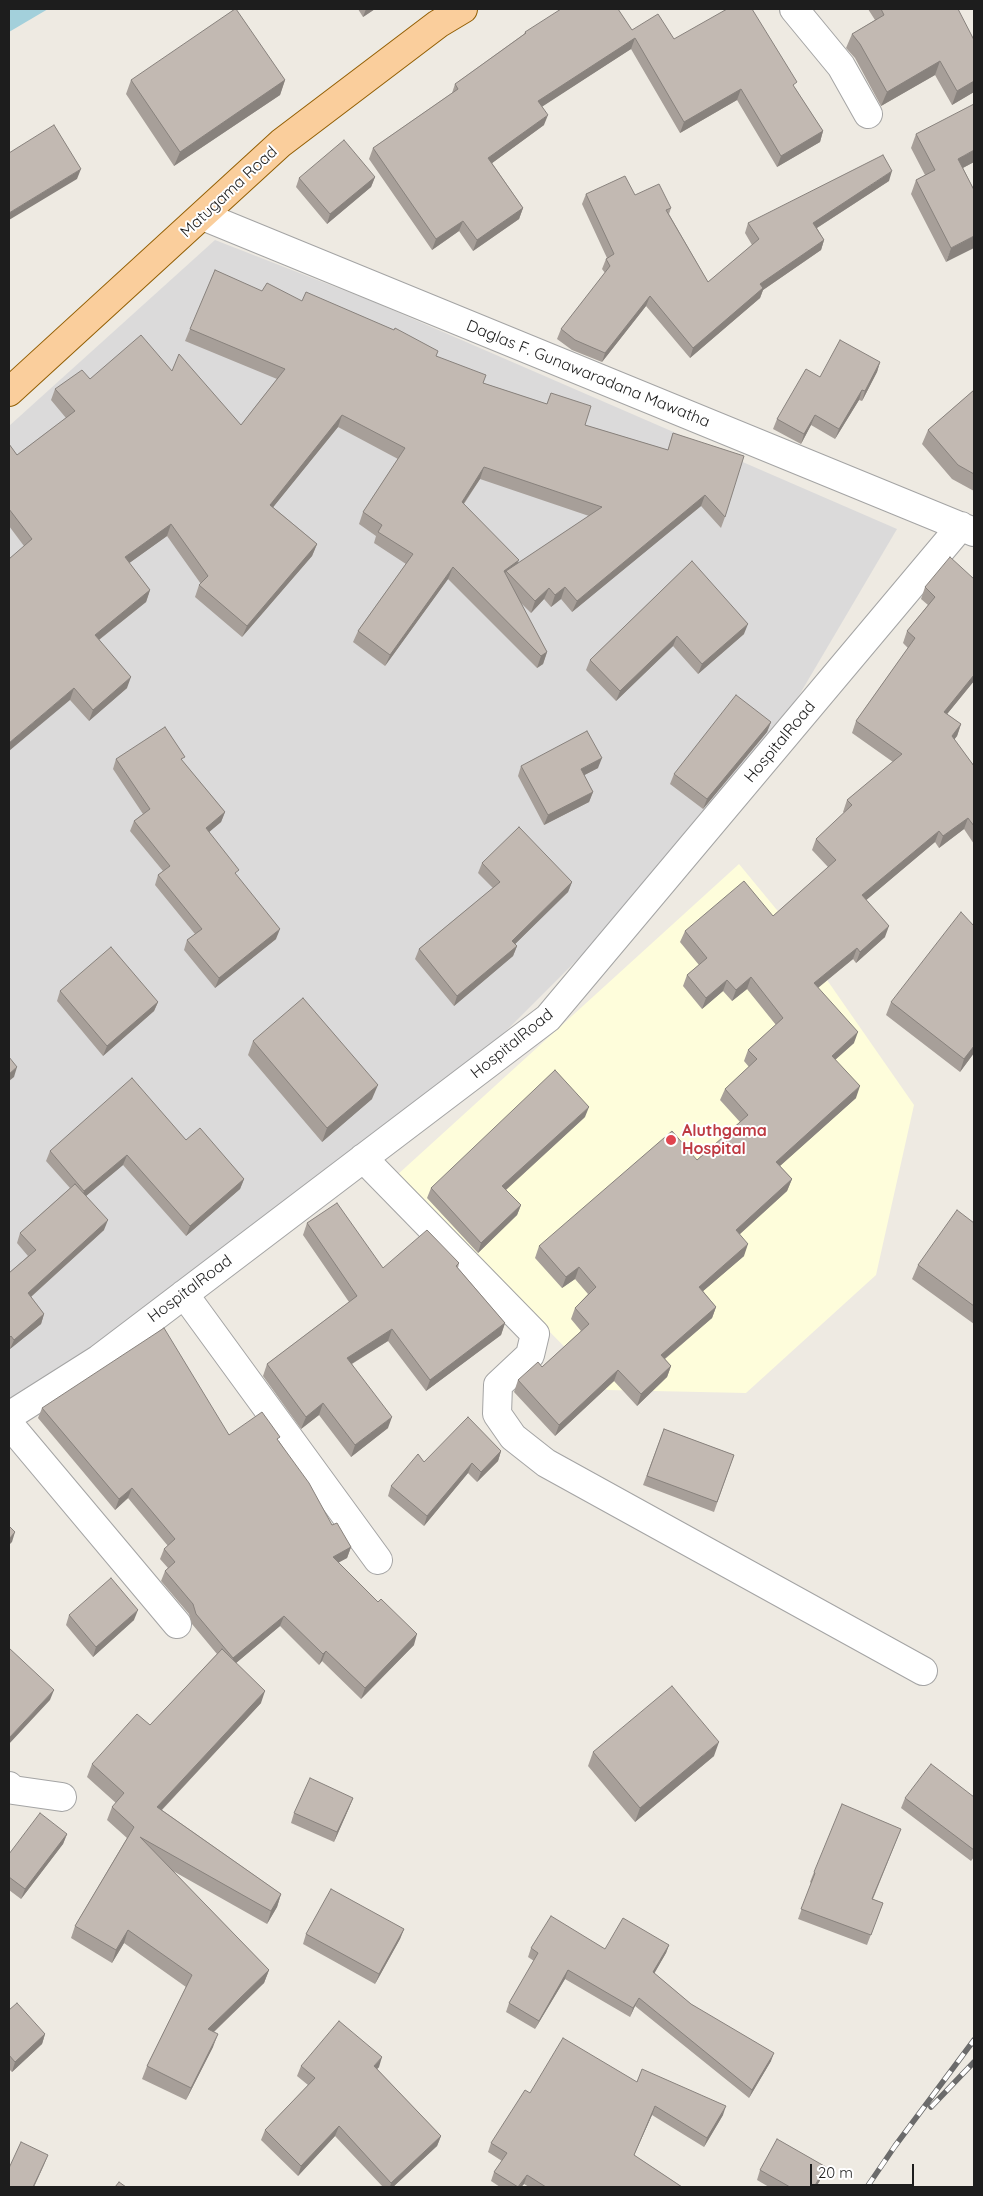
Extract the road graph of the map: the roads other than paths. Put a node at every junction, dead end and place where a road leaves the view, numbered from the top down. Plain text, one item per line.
1 (463, 9) edge
2 (794, 9) edge
3 (868, 114) dead end
4 (203, 216) junction
5 (9, 392) edge
6 (968, 529) edge
7 (363, 1158) junction
8 (184, 1294) junction
9 (9, 1416) edge
10 (9, 1424) edge
11 (378, 1560) dead end
12 (177, 1624) dead end
13 (923, 1671) dead end
14 (9, 1786) edge
15 (62, 1797) dead end

1 - 4 main road, Matugama Road
2 - 3 street
4 - 5 main road, Matugama Road
4 - 6 street, Daglas F. Gunawaradana Mawatha
6 - 7 street, HospitalRoad
7 - 8 street, HospitalRoad
7 - 13 street
8 - 9 street, HospitalRoad
8 - 11 street
10 - 12 street
14 - 15 street

